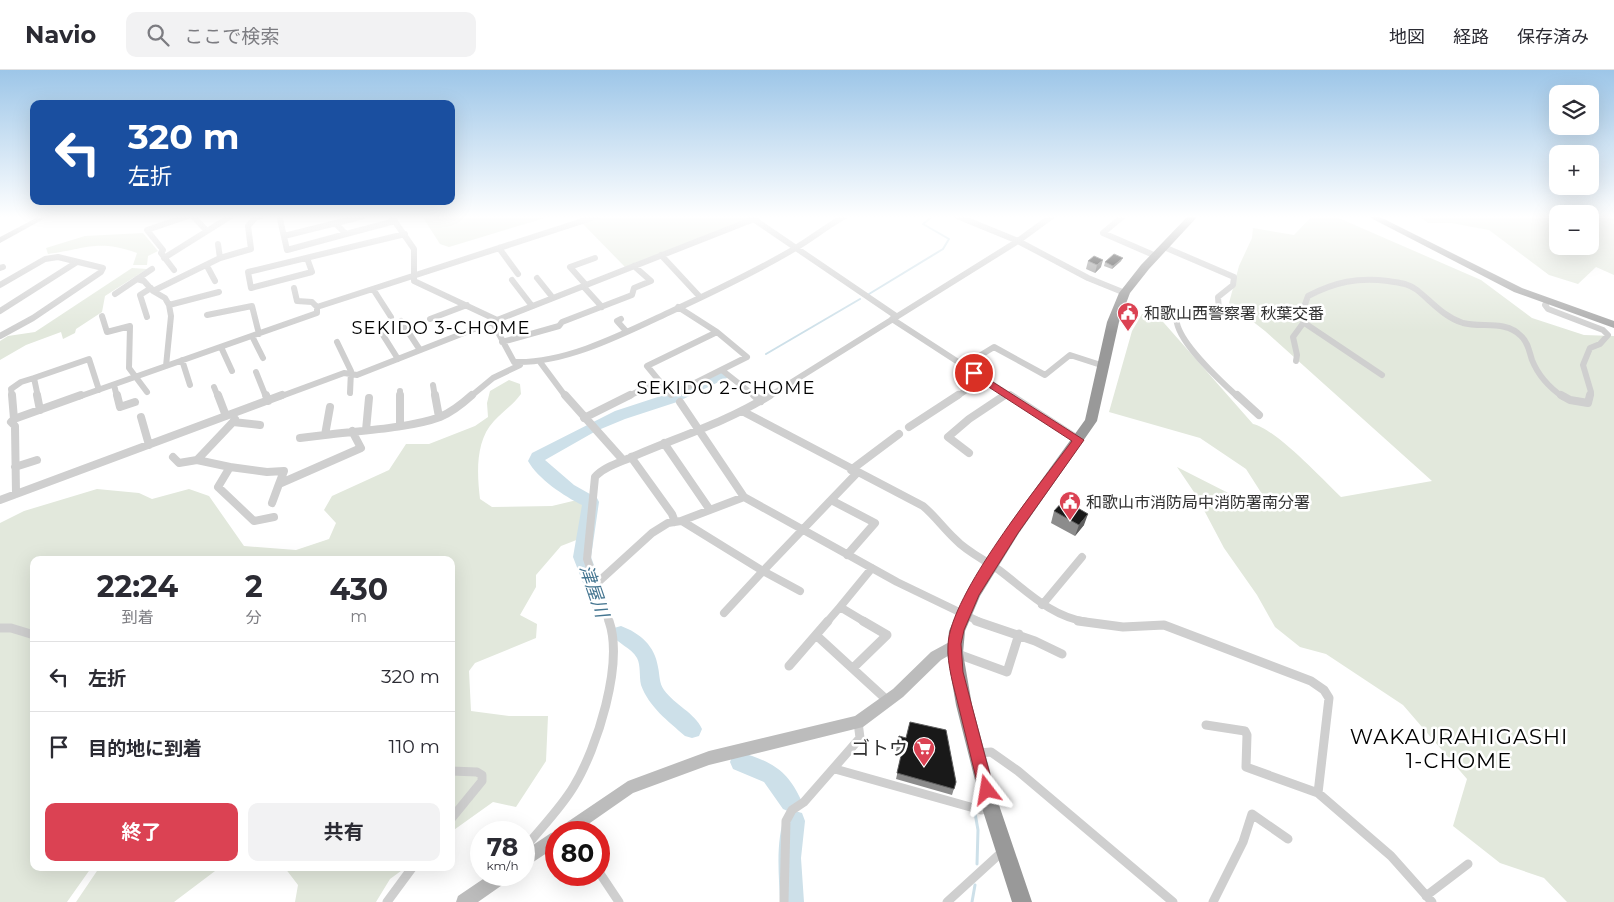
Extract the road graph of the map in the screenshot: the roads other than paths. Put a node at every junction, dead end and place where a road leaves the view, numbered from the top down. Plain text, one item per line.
1 (161, 255) edge
2 (172, 255) edge
3 (220, 255) edge
4 (231, 255) edge
5 (320, 255) edge
6 (414, 255) edge
7 (478, 255) edge
8 (504, 255) edge
9 (661, 255) joint
10 (783, 255) edge
11 (803, 255) edge
12 (997, 255) edge
13 (1043, 255) edge
14 (1157, 255) edge
15 (1171, 255) edge
16 (1447, 255) edge
17 (1459, 255) edge
18 (164, 258) junction
19 (220, 258) junction
20 (307, 258) junction
21 (595, 258) dead end
22 (78, 262) junction
23 (207, 266) junction
24 (634, 266) junction
25 (152, 269) dead end
26 (174, 270) dead end
27 (518, 274) dead end
28 (414, 276) junction
29 (537, 278) dead end
30 (137, 279) junction
31 (512, 280) dead end
32 (214, 281) dead end
33 (0, 285) edge
34 (585, 285) junction
35 (294, 288) dead end
36 (152, 289) junction
37 (373, 289) junction
38 (219, 292) dead end
39 (1125, 293) junction
40 (115, 294) dead end
41 (700, 297) junction
42 (553, 298) junction
43 (1547, 302) junction
44 (169, 305) junction
45 (467, 305) junction
46 (532, 306) junction
47 (318, 307) junction
48 (602, 307) junction
49 (678, 307) junction
50 (2, 308) edge
51 (207, 315) dead end
52 (102, 316) dead end
53 (147, 317) dead end
54 (391, 318) dead end
55 (894, 318) junction
56 (430, 319) dead end
57 (621, 319) dead end
58 (401, 320) dead end
59 (1614, 320) edge
60 (494, 321) junction
61 (1304, 322) junction
62 (1614, 325) edge
63 (626, 331) junction
64 (382, 332) dead end
65 (717, 332) junction
66 (255, 335) junction
67 (0, 336) edge
68 (337, 342) dead end
69 (502, 342) junction
70 (221, 347) junction
71 (420, 350) junction
72 (263, 358) dead end
73 (398, 359) junction
74 (182, 360) junction
75 (1296, 361) dead end
76 (540, 362) junction
77 (520, 365) junction
78 (166, 366) junction
79 (963, 366) junction
80 (1104, 366) junction
81 (232, 371) dead end
82 (723, 371) junction
83 (256, 372) dead end
84 (350, 373) junction
85 (1382, 374) dead end
86 (34, 378) junction
87 (134, 378) junction
88 (983, 379) junction
89 (659, 381) junction
90 (114, 385) junction
91 (190, 385) dead end
92 (433, 385) dead end
93 (214, 387) dead end
94 (99, 390) junction
95 (400, 391) dead end
96 (147, 392) dead end
97 (350, 393) dead end
98 (1007, 394) junction
99 (369, 398) dead end
100 (268, 401) junction
101 (761, 401) junction
102 (135, 402) dead end
103 (680, 402) dead end
104 (330, 406) dead end
105 (40, 410) junction
106 (742, 411) junction
107 (1259, 415) dead end
108 (141, 417) dead end
109 (438, 417) junction
110 (584, 418) junction
111 (14, 419) junction
112 (230, 419) junction
113 (400, 425) junction
114 (260, 426) dead end
115 (910, 427) dead end
116 (700, 428) junction
117 (366, 430) junction
118 (352, 431) junction
119 (899, 434) dead end
120 (325, 435) junction
121 (300, 438) dead end
122 (1079, 440) junction
123 (664, 443) junction
124 (148, 446) junction
125 (969, 453) dead end
126 (173, 457) dead end
127 (627, 458) junction
128 (37, 460) dead end
129 (197, 460) junction
130 (230, 466) junction
131 (15, 467) junction
132 (854, 471) junction
133 (279, 484) junction
134 (16, 494) junction
135 (744, 497) junction
136 (0, 500) edge
137 (831, 500) junction
138 (272, 503) dead end
139 (710, 510) junction
140 (274, 518) dead end
141 (678, 522) junction
142 (803, 530) junction
143 (847, 554) junction
144 (1082, 557) dead end
145 (991, 565) junction
146 (872, 568) junction
147 (764, 571) junction
148 (596, 584) junction
149 (800, 591) dead end
150 (1042, 605) junction
151 (840, 607) junction
152 (724, 613) dead end
153 (963, 616) junction
154 (0, 628) edge
155 (30, 634) edge
156 (1019, 634) junction
157 (816, 635) junction
158 (955, 649) junction
159 (1062, 654) dead end
160 (790, 666) dead end
161 (853, 668) junction
162 (888, 701) junction
163 (858, 722) junction
164 (1206, 725) dead end
165 (978, 753) junction
166 (834, 769) junction
167 (455, 771) edge
168 (1318, 793) junction
169 (991, 808) junction
170 (455, 814) edge
171 (583, 821) edge
172 (535, 836) edge
173 (1288, 839) dead end
174 (1004, 850) junction
175 (1468, 864) dead end
176 (410, 871) edge
177 (487, 886) edge
178 (608, 886) edge
179 (1429, 899) edge
180 (388, 902) edge
181 (464, 902) edge
182 (619, 902) edge
183 (784, 902) edge
184 (947, 902) edge
185 (1022, 902) edge
186 (1173, 902) edge
187 (1213, 902) edge

1 - 18 street
2 - 18 street
3 - 19 street
4 - 19 street
5 - 20 street
6 - 28 street
7 - 28 street
8 - 27 street
9 - 24 street
9 - 41 street
10 - 41 street
11 - 55 street
12 - 55 street
13 - 39 street
14 - 39 highway
15 - 107 street
16 - 43 main road
17 - 59 main road
18 - 26 street
19 - 23 street
20 - 20 street
21 - 34 street
22 - 33 street
22 - 50 street
22 - 67 street
23 - 32 street
23 - 36 street
24 - 34 street
24 - 48 street
25 - 30 street
28 - 37 street
28 - 45 street
29 - 42 street
30 - 36 street
30 - 40 street
31 - 46 street
34 - 42 street
34 - 48 street
35 - 47 street
36 - 44 street
36 - 53 street
37 - 47 street
37 - 54 street
38 - 44 street
39 - 80 highway
41 - 49 street
42 - 46 street
43 - 61 street
43 - 62 main road
44 - 78 street
45 - 56 street
45 - 60 street
46 - 60 street
47 - 66 street
48 - 69 street
49 - 63 street
49 - 65 street
51 - 66 street
52 - 87 street
55 - 79 street
55 - 101 street
57 - 63 street
58 - 71 street
60 - 69 street
60 - 71 street
61 - 75 street
61 - 85 street
63 - 76 street
64 - 73 street
65 - 82 street
65 - 89 street
66 - 70 street
66 - 72 street
68 - 84 street
69 - 77 street
70 - 74 street
70 - 81 street
71 - 73 street
73 - 84 street
74 - 78 street
74 - 91 street
76 - 77 street
76 - 110 street
77 - 109 street
78 - 87 street
79 - 80 street
79 - 88 street
80 - 122 highway
82 - 89 street
82 - 101 street
83 - 100 street
84 - 97 street
84 - 100 street
86 - 94 street
86 - 105 street
86 - 111 street
87 - 90 street
87 - 96 street
88 - 98 street
88 - 115 street
89 - 110 street
90 - 94 street
90 - 102 street
92 - 109 street
93 - 112 street
94 - 105 street
95 - 113 street
98 - 122 street
98 - 125 street
99 - 117 street
100 - 112 street
101 - 106 street
103 - 116 street
104 - 120 street
105 - 111 street
106 - 116 street
106 - 132 street
108 - 124 street
109 - 113 street
110 - 127 street
111 - 131 street
112 - 114 street
112 - 124 street
112 - 129 street
113 - 117 street
116 - 123 street
116 - 135 street
117 - 118 street
118 - 120 street
118 - 133 street
119 - 132 street
120 - 121 street
122 - 145 highway
123 - 127 street
123 - 139 street
124 - 134 street
126 - 129 street
127 - 141 street
127 - 148 street
128 - 131 street
129 - 130 street
130 - 133 street
130 - 140 street
131 - 134 street
132 - 137 street
132 - 145 street
133 - 138 street
134 - 136 street
135 - 139 street
135 - 142 street
137 - 142 street
137 - 143 street
139 - 141 street
141 - 147 street
141 - 148 street
142 - 143 street
142 - 147 street
143 - 146 street
144 - 150 street
145 - 150 street
145 - 153 highway
146 - 151 street
146 - 153 street
147 - 149 street
147 - 152 street
148 - 172 street
150 - 168 street
151 - 157 street
151 - 161 street
153 - 156 street
153 - 158 highway
154 - 155 street
156 - 158 street
156 - 159 street
157 - 160 street
157 - 161 street
158 - 162 street
158 - 165 highway
161 - 162 street
162 - 163 street
163 - 166 street
163 - 171 street
164 - 168 street
165 - 169 highway
165 - 186 street
166 - 169 street
166 - 183 street
167 - 170 street
168 - 179 street
169 - 174 highway
173 - 187 street
174 - 184 street
174 - 185 highway
175 - 179 street
176 - 180 street
177 - 181 street
178 - 182 street

